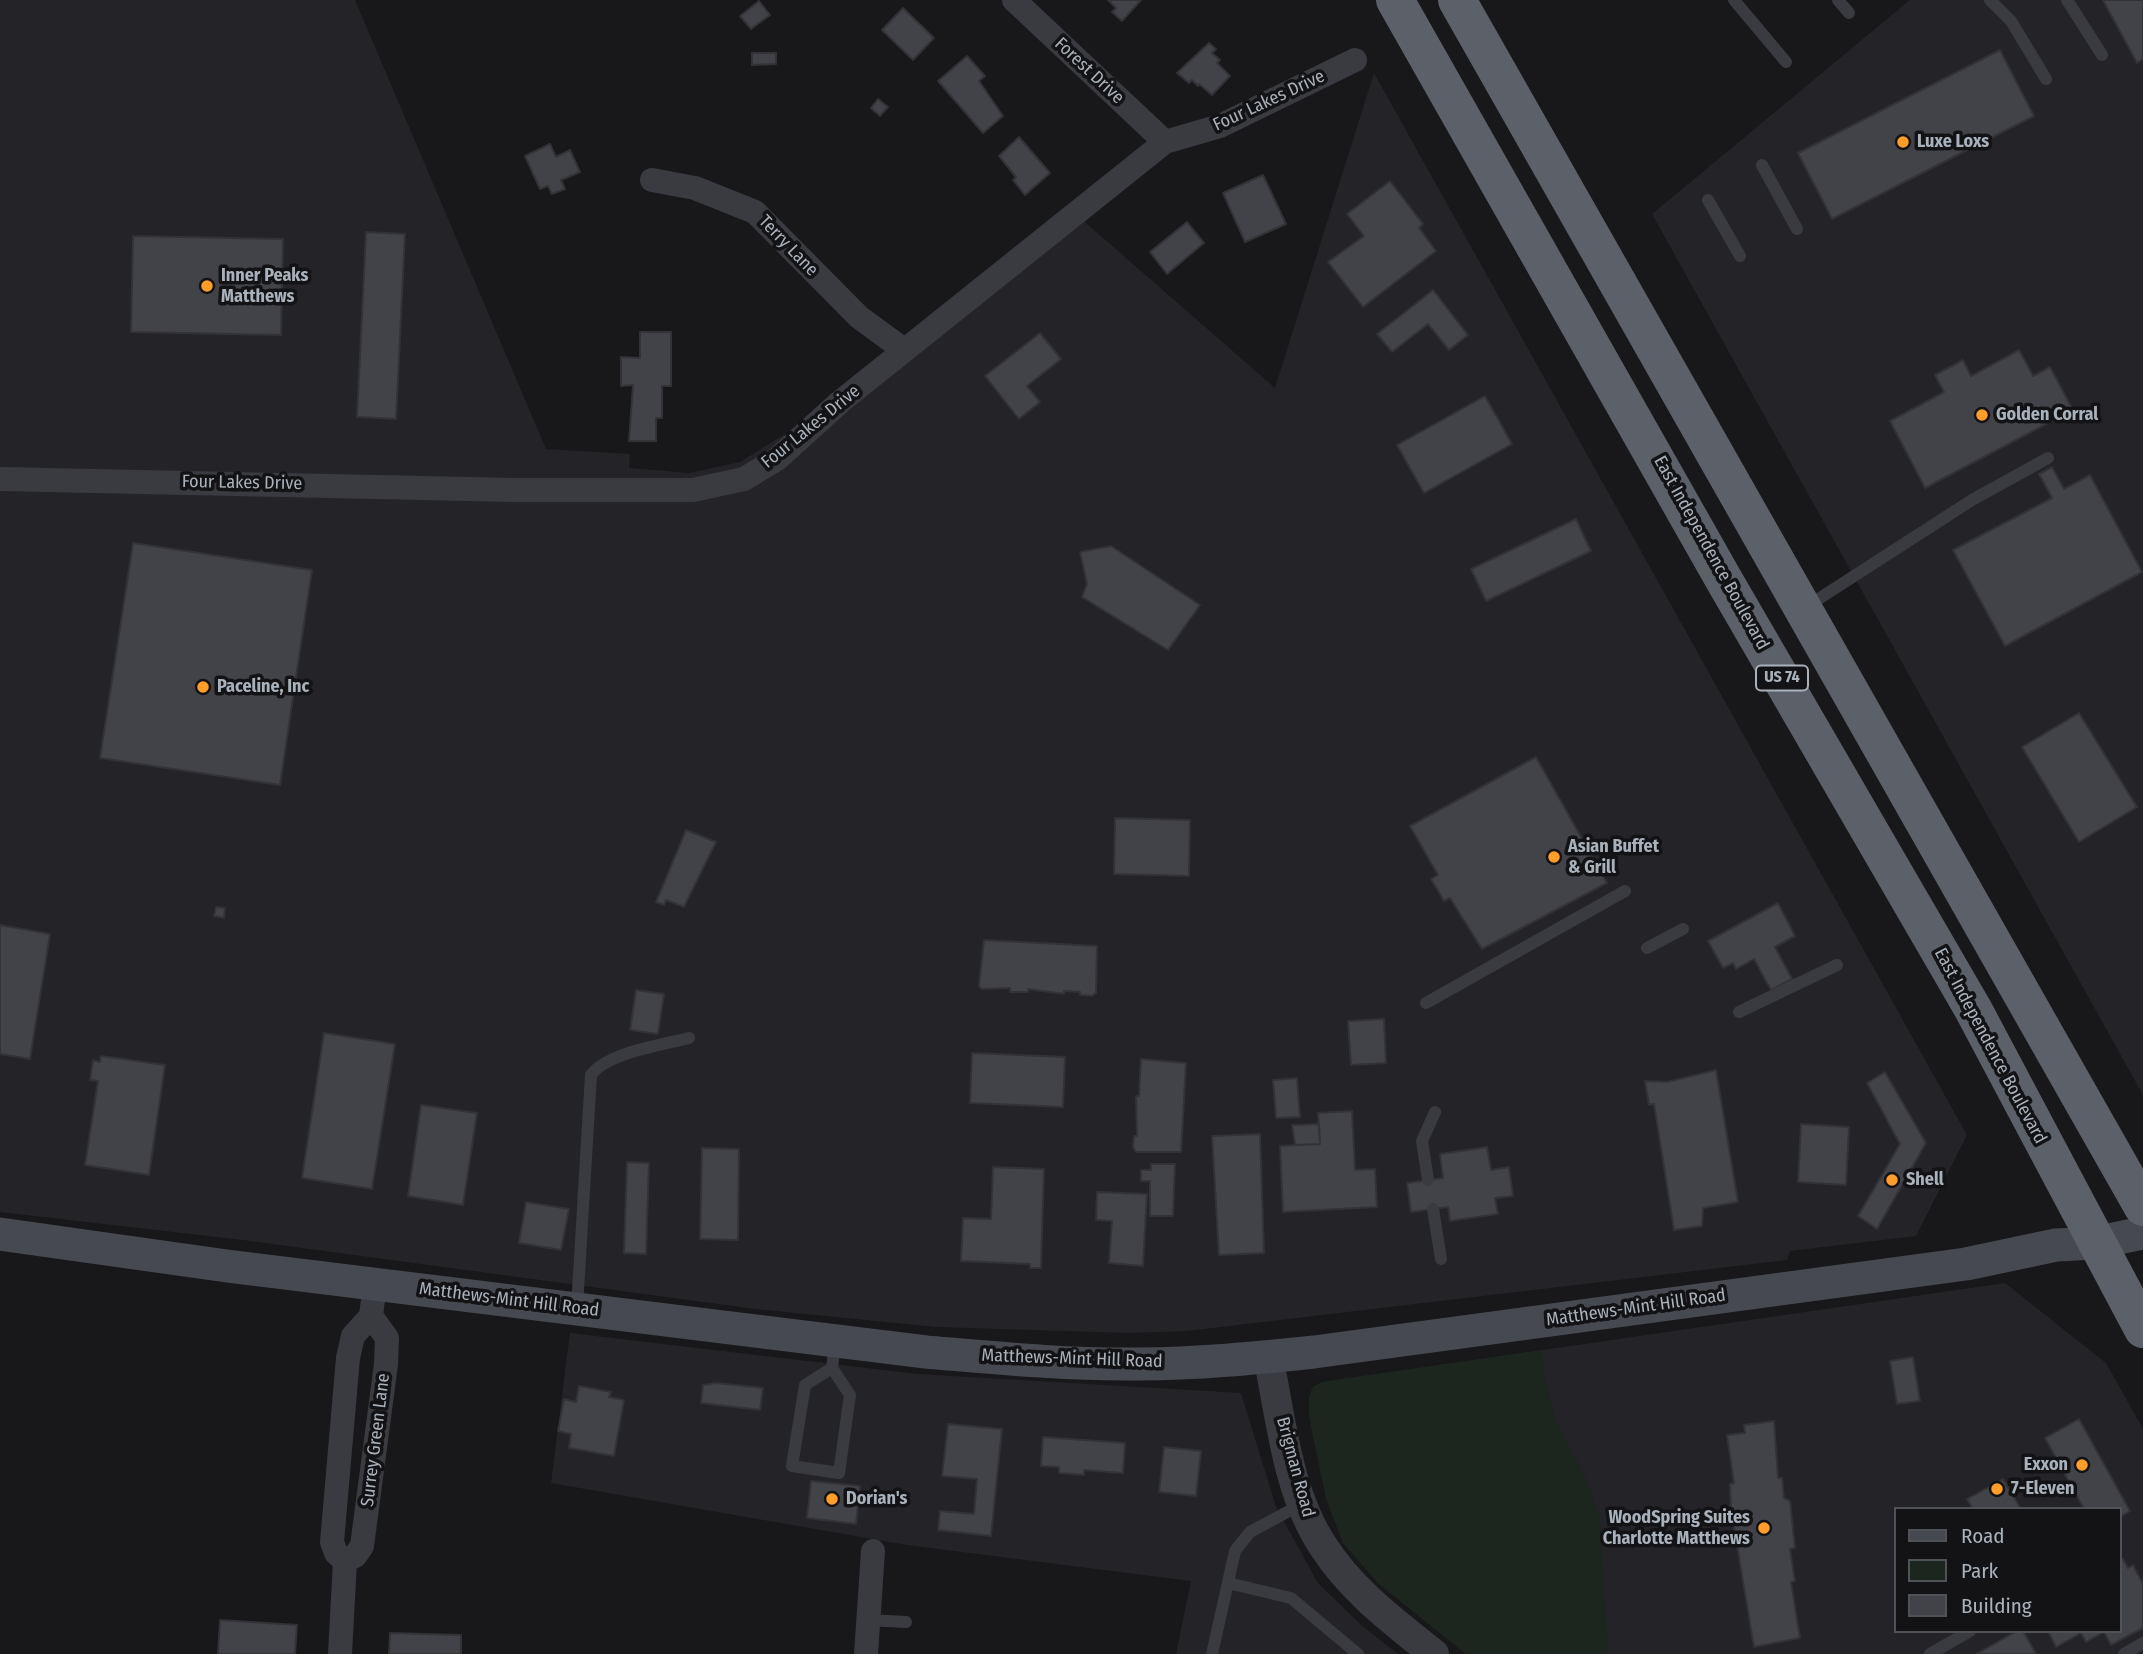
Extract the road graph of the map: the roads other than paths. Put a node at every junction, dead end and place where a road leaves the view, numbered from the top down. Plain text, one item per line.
1 (1014, 0) edge
2 (1457, 0) edge
3 (1465, 0) edge
4 (1734, 0) edge
5 (1838, 0) edge
6 (1990, 0) edge
7 (2067, 0) edge
8 (1400, 11) edge
9 (1849, 13) dead end
10 (2102, 55) dead end
11 (1355, 60) dead end
12 (1786, 62) dead end
13 (1495, 68) junction
14 (2046, 79) dead end
15 (1165, 142) junction
16 (1762, 164) dead end
17 (652, 180) dead end
18 (1708, 200) dead end
19 (1797, 229) dead end
20 (1740, 256) dead end
21 (904, 351) junction
22 (2048, 458) dead end
23 (0, 479) edge
24 (1803, 609) junction
25 (1625, 891) dead end
26 (1684, 929) dead end
27 (1647, 948) dead end
28 (1837, 965) dead end
29 (1426, 1003) dead end
30 (1739, 1012) dead end
31 (689, 1038) dead end
32 (1435, 1112) dead end
33 (1428, 1180) dead end
34 (2143, 1207) edge
35 (1433, 1209) dead end
36 (2143, 1233) edge
37 (0, 1234) edge
38 (2095, 1243) junction
39 (1441, 1259) dead end
40 (375, 1283) junction
41 (577, 1308) junction
42 (371, 1316) junction
43 (2143, 1329) edge
44 (834, 1354) junction
45 (1268, 1356) junction
46 (1302, 1504) junction
47 (873, 1551) dead end
48 (345, 1560) junction
49 (1228, 1583) junction
50 (868, 1620) junction
51 (906, 1622) dead end
52 (1967, 1633) edge
53 (2143, 1643) edge
54 (340, 1654) edge
55 (866, 1654) edge
56 (1212, 1654) edge
57 (1358, 1654) edge
58 (1434, 1654) edge
59 (1930, 1654) edge
60 (2124, 1654) edge

1 - 15 street, Forest Drive
2 - 13 highway, US 74
3 - 13 highway
4 - 12 lane
5 - 9 lane
6 - 14 lane
7 - 10 lane
8 - 38 highway, East Independence Boulevard / US 74
11 - 15 street, Four Lakes Drive
13 - 24 highway, US 74
15 - 21 street, Four Lakes Drive
16 - 19 lane
17 - 21 street, Terry Lane
18 - 20 lane
21 - 23 street, Four Lakes Drive
22 - 24 lane
24 - 34 highway, US 74
25 - 29 lane
26 - 27 lane
28 - 30 lane
31 - 41 lane
32 - 33 lane
35 - 39 lane
36 - 38 main road, Matthews-Mint Hill Road
37 - 40 main road, Matthews-Mint Hill Road
38 - 43 highway, East Independence Boulevard / US 74
38 - 45 main road, Matthews-Mint Hill Road
40 - 41 main road, Matthews-Mint Hill Road
40 - 42 street, Surrey Green Lane
41 - 44 main road, Matthews-Mint Hill Road
42 - 48 street, Surrey Green Lane
42 - 48 street, Surrey Green Lane
44 - 44 lane
44 - 45 main road, Matthews-Mint Hill Road
45 - 46 street, Brigman Road
46 - 49 lane
46 - 58 street, Brigman Road
47 - 50 street
48 - 54 street, Surrey Green Lane
49 - 56 lane
49 - 57 lane
50 - 51 lane
50 - 55 street
52 - 59 lane
53 - 60 lane

